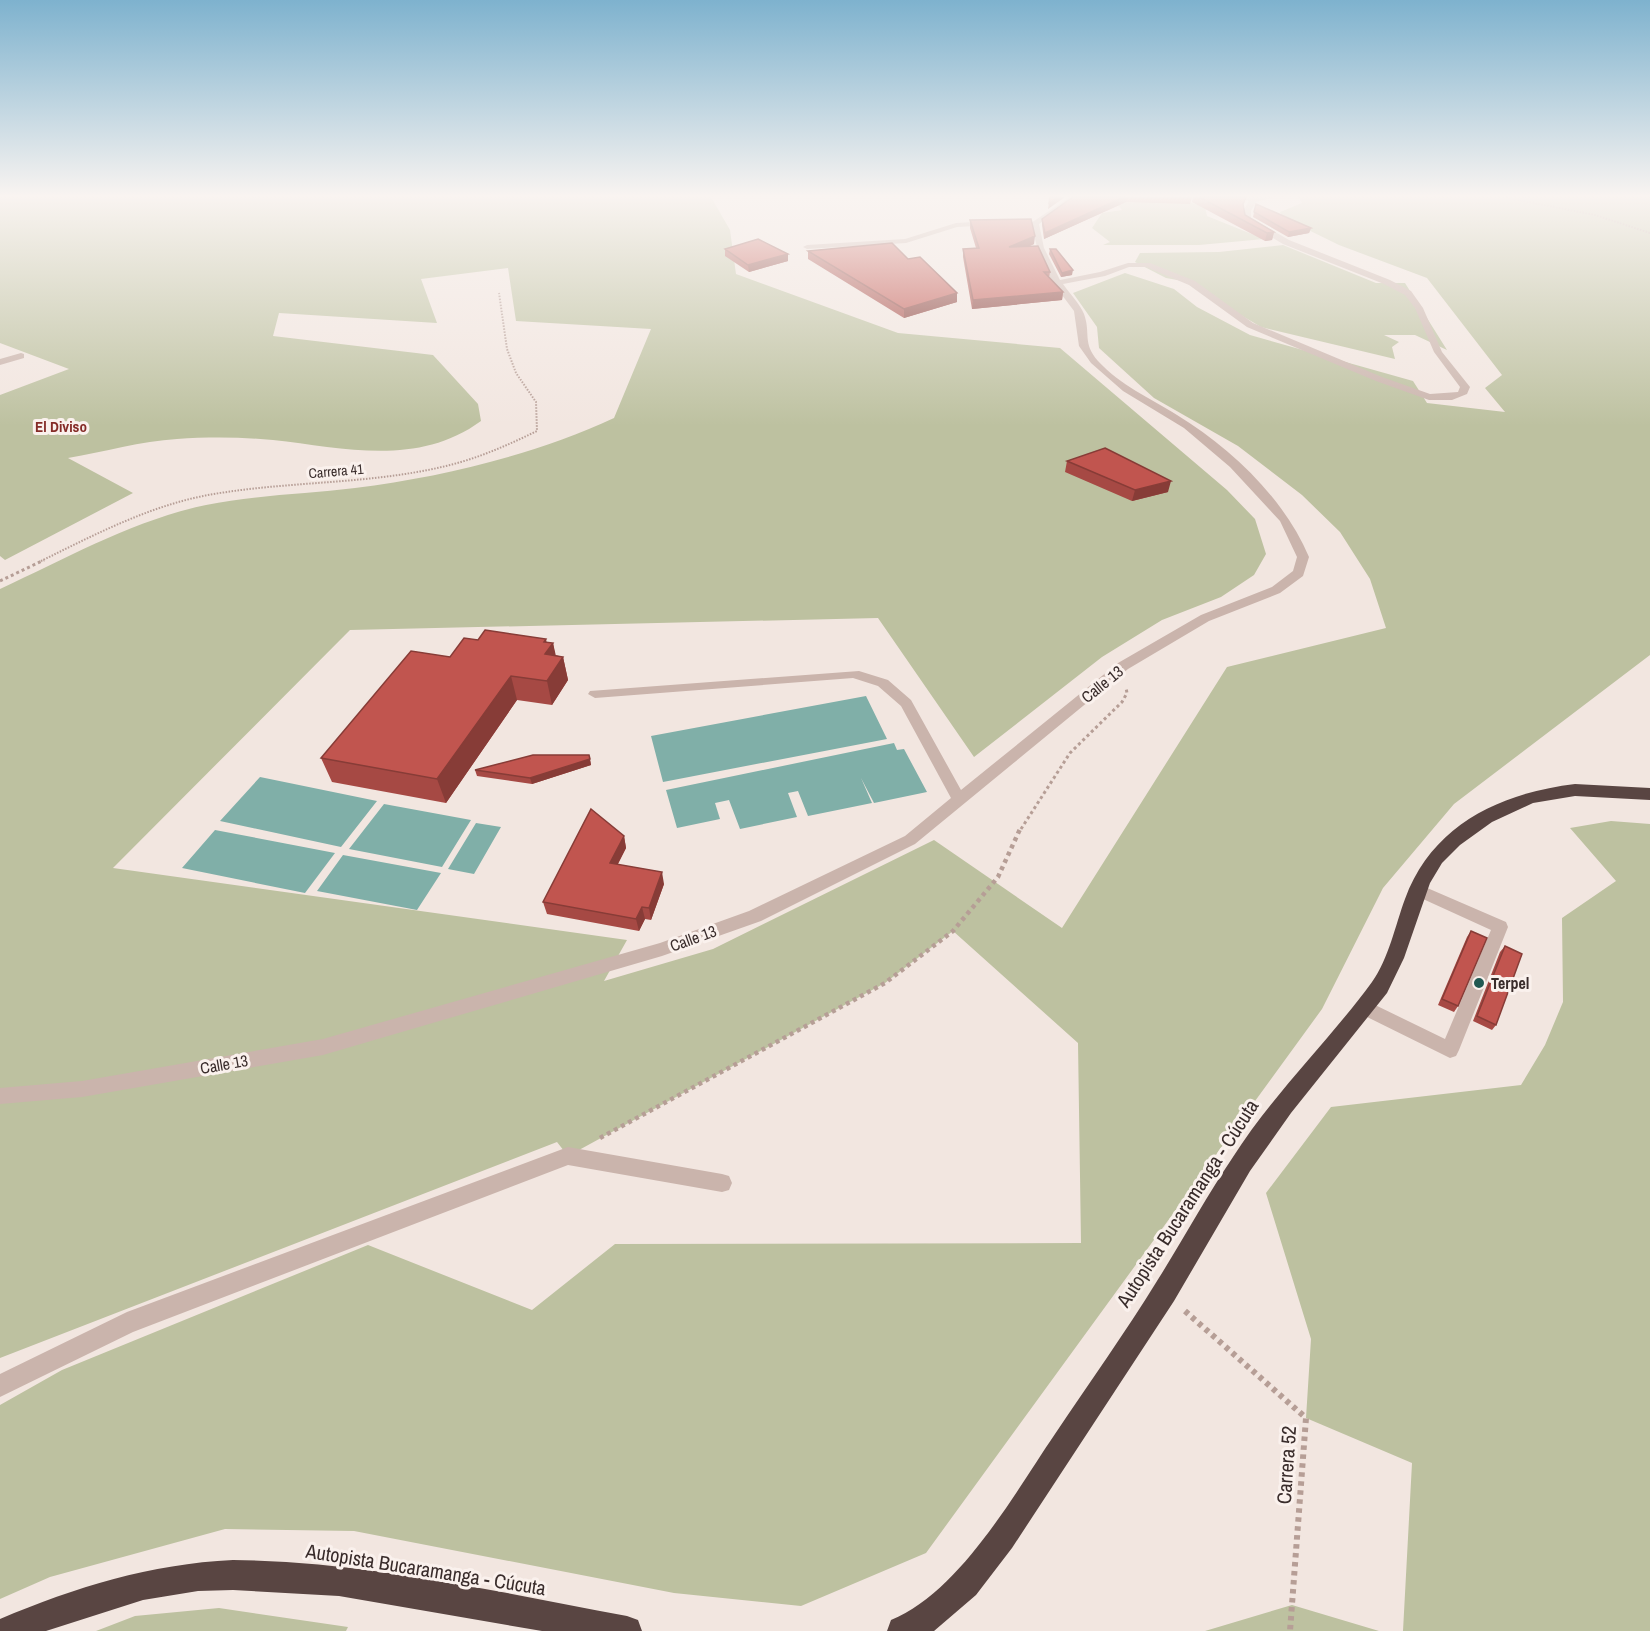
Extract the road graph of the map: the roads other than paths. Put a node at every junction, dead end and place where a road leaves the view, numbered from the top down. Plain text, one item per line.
1 (1051, 273) edge
2 (1105, 273) edge
3 (1167, 273) edge
4 (1365, 273) edge
5 (1057, 283) junction
6 (21, 356) dead end
7 (0, 362) edge
8 (595, 694) dead end
9 (1650, 794) edge
10 (960, 801) junction
11 (1418, 890) junction
12 (1365, 1008) junction
13 (0, 1096) edge
14 (722, 1183) dead end
15 (0, 1386) edge
16 (8, 1631) edge
17 (627, 1631) edge
18 (902, 1631) edge

1 - 5 street
2 - 5 street
3 - 4 street
5 - 10 street, Calle 13
6 - 7 street
8 - 10 street
9 - 11 highway, Autopista Bucaramanga - Cúcuta
10 - 13 street, Calle 13
11 - 12 highway, Autopista Bucaramanga - Cúcuta
11 - 12 street
12 - 18 highway, Autopista Bucaramanga - Cúcuta
14 - 15 street
16 - 17 highway, Autopista Bucaramanga - Cúcuta

